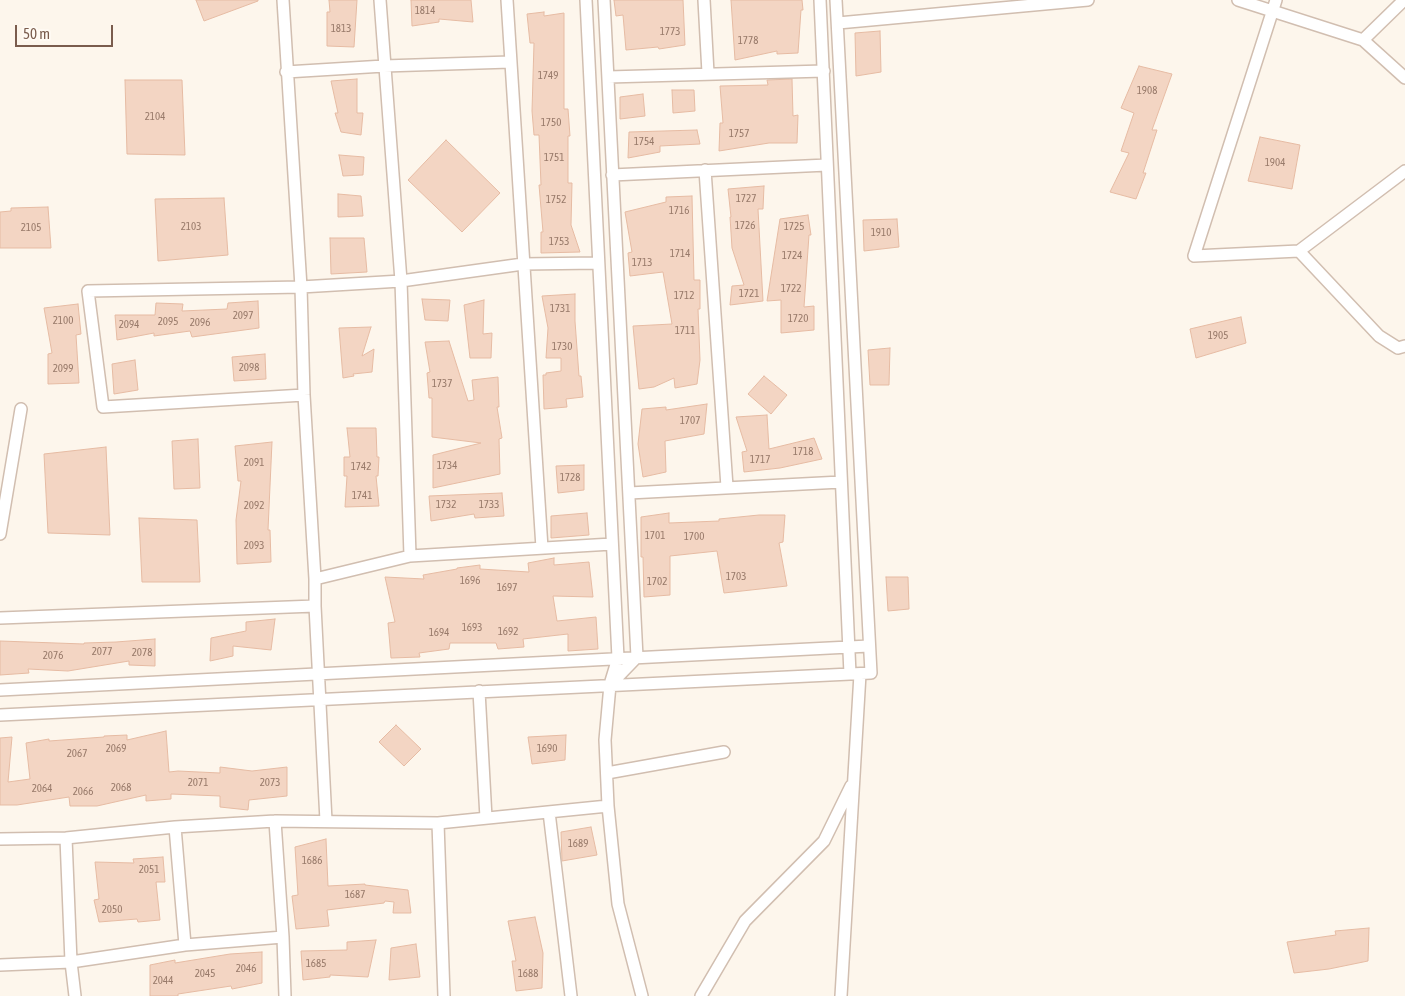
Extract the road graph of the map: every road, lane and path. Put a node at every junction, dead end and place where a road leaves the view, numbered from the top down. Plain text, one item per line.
1 (283, 0) edge
2 (380, 0) edge
3 (507, 0) edge
4 (586, 0) edge
5 (604, 0) edge
6 (704, 0) edge
7 (820, 0) edge
8 (836, 0) edge
9 (1088, 0) edge
10 (1238, 0) edge
11 (1276, 0) edge
12 (1404, 0) edge
13 (1028, 3) edge
14 (1272, 12) junction
15 (838, 23) junction
16 (1363, 40) junction
17 (510, 62) junction
18 (384, 66) junction
19 (824, 71) junction
20 (286, 72) junction
21 (708, 73) junction
22 (608, 77) junction
23 (1405, 78) edge
24 (827, 165) junction
25 (705, 170) junction
26 (1405, 171) edge
27 (612, 175) junction
28 (1299, 251) junction
29 (598, 263) junction
30 (523, 264) junction
31 (401, 281) junction
32 (301, 287) junction
33 (1405, 346) edge
34 (304, 395) junction
35 (21, 409) dead end
36 (841, 482) junction
37 (727, 487) junction
38 (629, 493) junction
39 (0, 534) edge
40 (612, 544) junction
41 (542, 548) junction
42 (410, 556) junction
43 (315, 579) junction
44 (315, 606) junction
45 (0, 618) edge
46 (870, 646) junction
47 (849, 647) junction
48 (637, 657) junction
49 (618, 658) junction
50 (319, 674) junction
51 (855, 674) junction
52 (610, 685) junction
53 (0, 690) edge
54 (479, 691) junction
55 (320, 699) junction
56 (0, 714) edge
57 (724, 752) dead end
58 (607, 773) junction
59 (854, 780) junction
60 (608, 806) junction
61 (549, 812) junction
62 (486, 818) junction
63 (275, 821) junction
64 (326, 821) junction
65 (438, 822) junction
66 (175, 827) junction
67 (66, 838) junction
68 (0, 839) edge
69 (283, 937) junction
70 (185, 945) junction
71 (71, 962) junction
72 (0, 965) edge
73 (75, 996) edge
74 (285, 996) edge
75 (444, 996) edge
76 (571, 996) edge
77 (642, 996) edge
78 (702, 996) edge
79 (841, 996) edge

1 - 20 street
2 - 18 street
3 - 17 street
4 - 29 street
5 - 22 street
6 - 21 street
7 - 19 street
8 - 15 street
9 - 13 street
10 - 14 street
11 - 14 street
12 - 16 street
13 - 15 street
14 - 16 street
14 - 28 street
15 - 46 street
16 - 23 street
17 - 18 street
17 - 30 street
18 - 20 street
18 - 31 street
19 - 21 street
19 - 24 street
20 - 32 street
21 - 22 street
22 - 27 street
24 - 25 street
24 - 36 street
25 - 27 street
25 - 37 street
26 - 28 street
27 - 38 street
28 - 33 street
29 - 30 street
29 - 40 street
30 - 31 street
30 - 41 street
31 - 32 street
31 - 42 street
32 - 34 street
32 - 34 street
34 - 43 street
35 - 39 street
36 - 37 street
36 - 47 street
37 - 38 street
38 - 48 street
40 - 41 street
40 - 49 street
41 - 42 street
42 - 43 street
43 - 44 street
44 - 45 street
44 - 50 street
46 - 47 street
46 - 51 street
47 - 48 street
47 - 51 street
48 - 49 street
48 - 52 street
49 - 50 street
49 - 52 street
50 - 53 street
50 - 55 street
51 - 52 street
51 - 59 street
52 - 54 street
52 - 58 street
54 - 55 street
54 - 62 street
55 - 56 street
55 - 64 street
57 - 58 street
58 - 60 street
59 - 78 street
59 - 79 street
60 - 61 street
60 - 77 street
61 - 62 street
61 - 76 street
62 - 65 street
63 - 64 street
63 - 66 street
63 - 69 street
64 - 65 street
65 - 75 street
66 - 67 street
66 - 70 street
67 - 68 street
67 - 71 street
69 - 70 street
69 - 74 street
70 - 71 street
71 - 72 street
71 - 73 street

